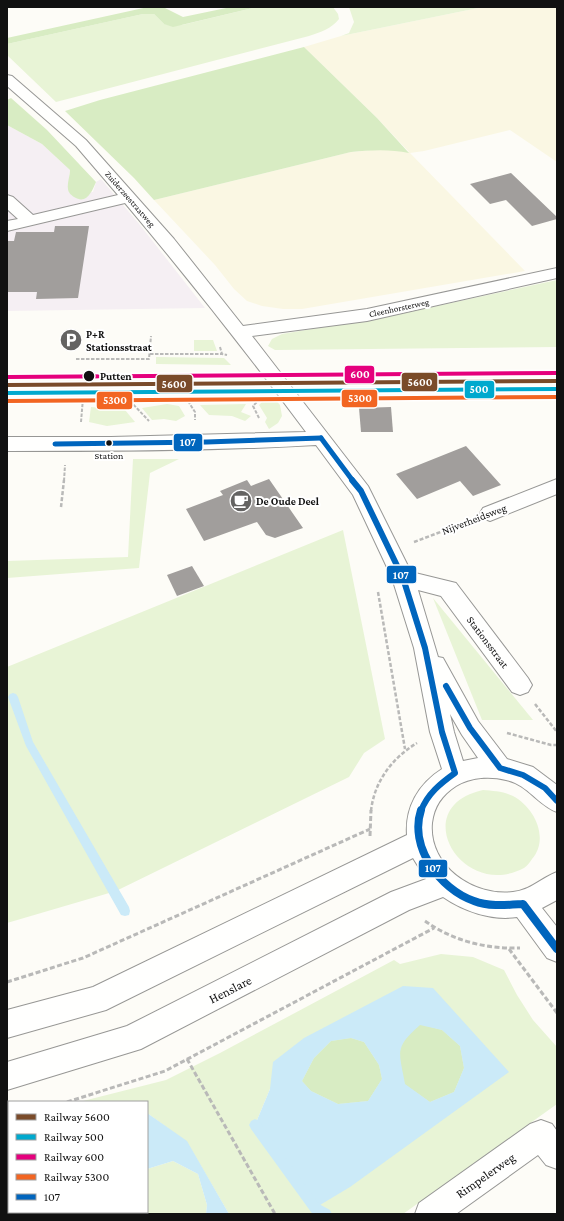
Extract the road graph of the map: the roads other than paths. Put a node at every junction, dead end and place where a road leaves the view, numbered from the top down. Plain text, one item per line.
1 (7, 79) edge
2 (130, 197) junction
3 (7, 200) edge
4 (29, 220) junction
5 (7, 226) edge
6 (557, 273) edge
7 (238, 332) junction
8 (321, 438) junction
9 (7, 444) edge
10 (557, 486) edge
11 (490, 514) road end
12 (403, 578) junction
13 (425, 648) junction
14 (520, 685) road end
15 (500, 768) junction
16 (455, 773) junction
17 (557, 801) edge
18 (419, 842) junction
19 (445, 884) junction
20 (557, 884) edge
21 (522, 904) junction
22 (557, 949) edge
23 (7, 1024) edge
24 (7, 1076) edge
25 (549, 1144) edge
26 (430, 1214) edge

1 - 2 street, Zuiderzeestraatweg
2 - 4 street
2 - 7 street, Zuiderzeestraatweg
3 - 4 street
4 - 5 street
6 - 7 street, Cleenhorsterweg
7 - 8 street
8 - 9 street
8 - 12 street
10 - 11 street, Nijverheidsweg
12 - 13 street
12 - 14 street, Stationsstraat
13 - 15 street
13 - 16 street
15 - 16 street
15 - 17 street
16 - 18 street
18 - 19 street
18 - 23 street
19 - 21 street
19 - 24 street, Henslare
20 - 21 street
21 - 22 street
25 - 26 street, Rimpelerweg

